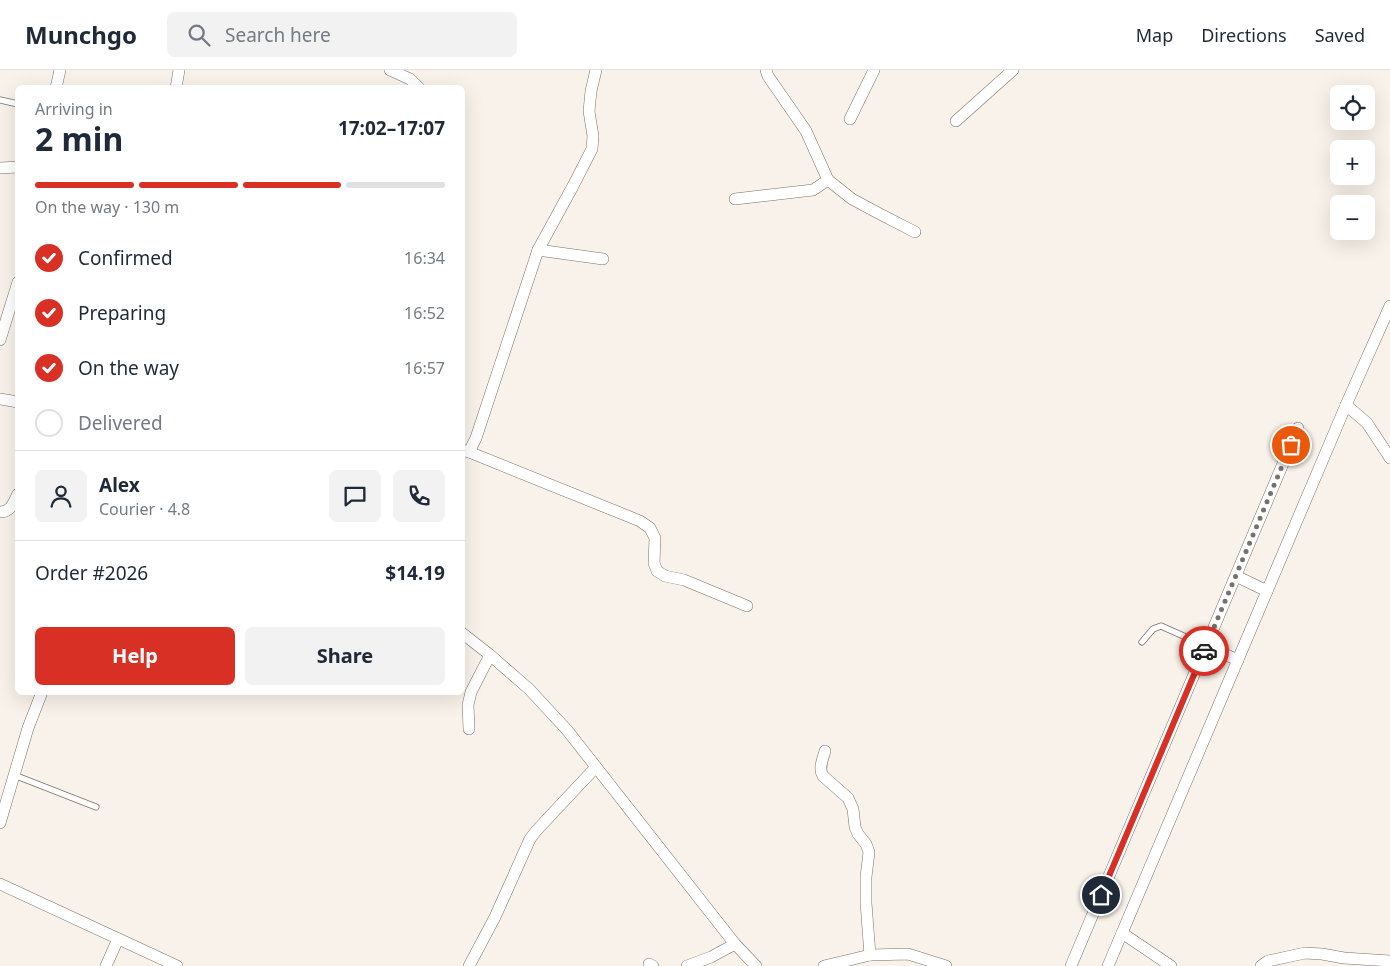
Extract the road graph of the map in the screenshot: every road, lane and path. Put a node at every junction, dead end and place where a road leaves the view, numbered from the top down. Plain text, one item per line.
1 (60, 70) edge
2 (179, 70) edge
3 (390, 70) edge
4 (596, 70) edge
5 (766, 70) edge
6 (874, 70) edge
7 (1013, 70) edge
8 (57, 85) edge
9 (176, 85) edge
10 (416, 85) edge
11 (0, 100) edge
12 (15, 103) edge
13 (850, 119) dead end
14 (956, 121) dead end
15 (15, 167) edge
16 (0, 168) edge
17 (828, 180) junction
18 (735, 199) dead end
19 (915, 232) dead end
20 (538, 250) junction
21 (603, 259) dead end
22 (15, 291) edge
23 (1390, 306) edge
24 (1, 333) edge
25 (0, 399) edge
26 (15, 402) edge
27 (1346, 405) junction
28 (1298, 428) dead end
29 (466, 451) edge
30 (1390, 458) edge
31 (15, 500) edge
32 (0, 512) edge
33 (1236, 576) junction
34 (1267, 591) junction
35 (747, 606) dead end
36 (465, 636) edge
37 (1142, 642) dead end
38 (1206, 646) junction
39 (490, 655) junction
40 (1238, 660) junction
41 (41, 695) edge
42 (469, 729) dead end
43 (826, 751) dead end
44 (596, 766) junction
45 (14, 774) junction
46 (96, 807) dead end
47 (0, 823) edge
48 (0, 884) edge
49 (1122, 932) junction
50 (118, 939) junction
51 (735, 944) junction
52 (870, 955) junction
53 (1390, 961) edge
54 (106, 966) edge
55 (177, 966) edge
56 (469, 966) edge
57 (687, 966) edge
58 (756, 966) edge
59 (824, 966) edge
60 (946, 966) edge
61 (1071, 966) edge
62 (1108, 966) edge
63 (1171, 966) edge
64 (1261, 966) edge

1 - 8 street
2 - 9 street
3 - 10 street
4 - 20 street
5 - 17 street
6 - 13 street
7 - 14 street
11 - 12 lane
15 - 16 street
17 - 18 street
17 - 19 street
20 - 21 street
20 - 29 street
22 - 24 street
23 - 27 street
25 - 26 street
27 - 30 street
27 - 34 street
28 - 33 street
29 - 35 street
31 - 32 street
33 - 34 street
33 - 38 street
34 - 40 street
36 - 39 street
37 - 38 lane
38 - 40 street
38 - 61 street
39 - 42 street
39 - 44 street
40 - 49 street
41 - 45 street
43 - 52 street
44 - 51 street
44 - 56 street
45 - 46 lane
45 - 47 street
48 - 50 street
49 - 62 street
49 - 63 street
50 - 54 street
50 - 55 street
51 - 57 street
51 - 58 street
52 - 59 street
52 - 60 street
53 - 64 street

